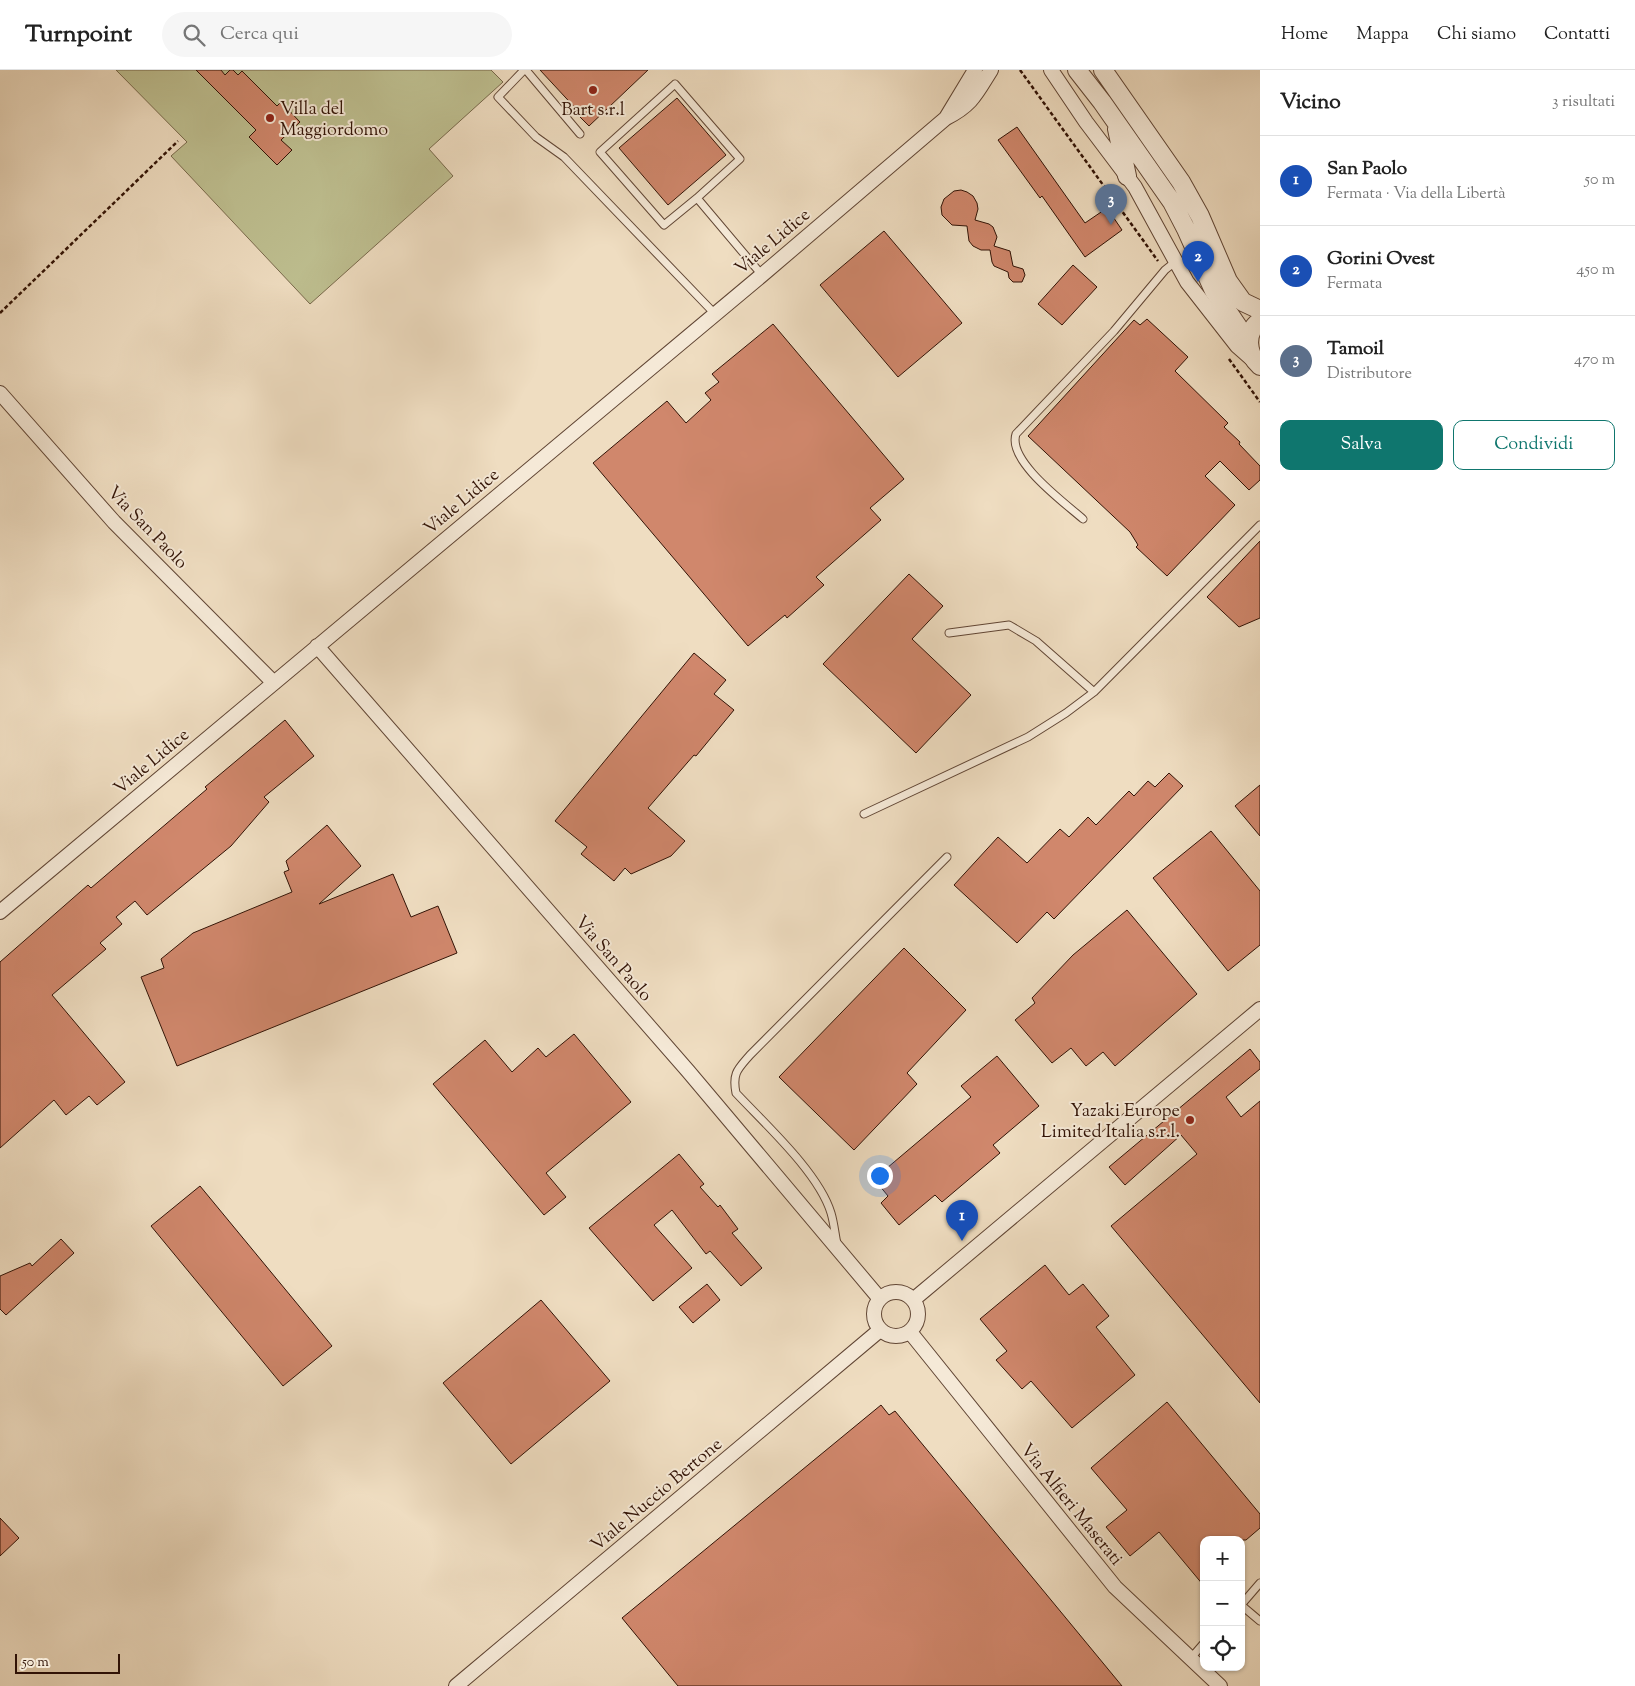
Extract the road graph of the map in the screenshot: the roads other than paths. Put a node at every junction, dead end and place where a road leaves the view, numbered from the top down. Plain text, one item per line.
1 (525, 70) edge
2 (975, 70) edge
3 (991, 70) edge
4 (1051, 70) edge
5 (1077, 70) edge
6 (1103, 70) edge
7 (946, 118) junction
8 (1115, 121) junction
9 (1086, 122) junction
10 (580, 134) dead end
11 (1120, 146) junction
12 (1146, 165) junction
13 (1127, 176) junction
14 (697, 198) junction
15 (1170, 266) junction
16 (762, 274) junction
17 (1260, 310) edge
18 (715, 314) junction
19 (1260, 321) edge
20 (1248, 343) junction
21 (1257, 364) edge
22 (0, 393) edge
23 (1083, 519) dead end
24 (1260, 525) edge
25 (949, 633) dead end
26 (317, 646) junction
27 (274, 683) junction
28 (1094, 692) junction
29 (864, 814) dead end
30 (947, 857) dead end
31 (0, 912) edge
32 (1260, 1009) edge
33 (838, 1249) junction
34 (880, 1299) junction
35 (913, 1300) junction
36 (880, 1330) junction
37 (910, 1332) junction
38 (1260, 1583) edge
39 (1260, 1621) edge
40 (1200, 1648) edge
41 (1191, 1658) junction
42 (456, 1686) edge
43 (1220, 1686) edge

1 - 10 lane
1 - 18 lane
2 - 7 street, Viale Lidice
3 - 7 street, Viale Lidice
4 - 9 street
5 - 8 street
6 - 17 street
7 - 16 street, Viale Lidice
8 - 11 street
8 - 12 street
9 - 11 street
9 - 13 street
11 - 12 street
11 - 13 street
12 - 20 street
13 - 15 street
14 - 14 lane
14 - 16 lane
15 - 21 street
15 - 23 lane
16 - 18 street, Viale Lidice
18 - 26 street, Viale Lidice
19 - 20 street
20 - 21 street
22 - 27 street, Via San Paolo
24 - 28 lane
25 - 28 lane
26 - 27 street, Viale Lidice
26 - 33 street, Via San Paolo
27 - 31 street, Viale Lidice
28 - 29 lane
30 - 33 lane
32 - 35 street
33 - 34 street, Via San Paolo
34 - 35 street
34 - 36 street
35 - 37 street
36 - 37 street
36 - 42 street, Viale Nuccio Bertone
37 - 41 street, Via Alfieri Maserati
38 - 39 lane
40 - 41 lane
41 - 43 street, Via Alfieri Maserati

